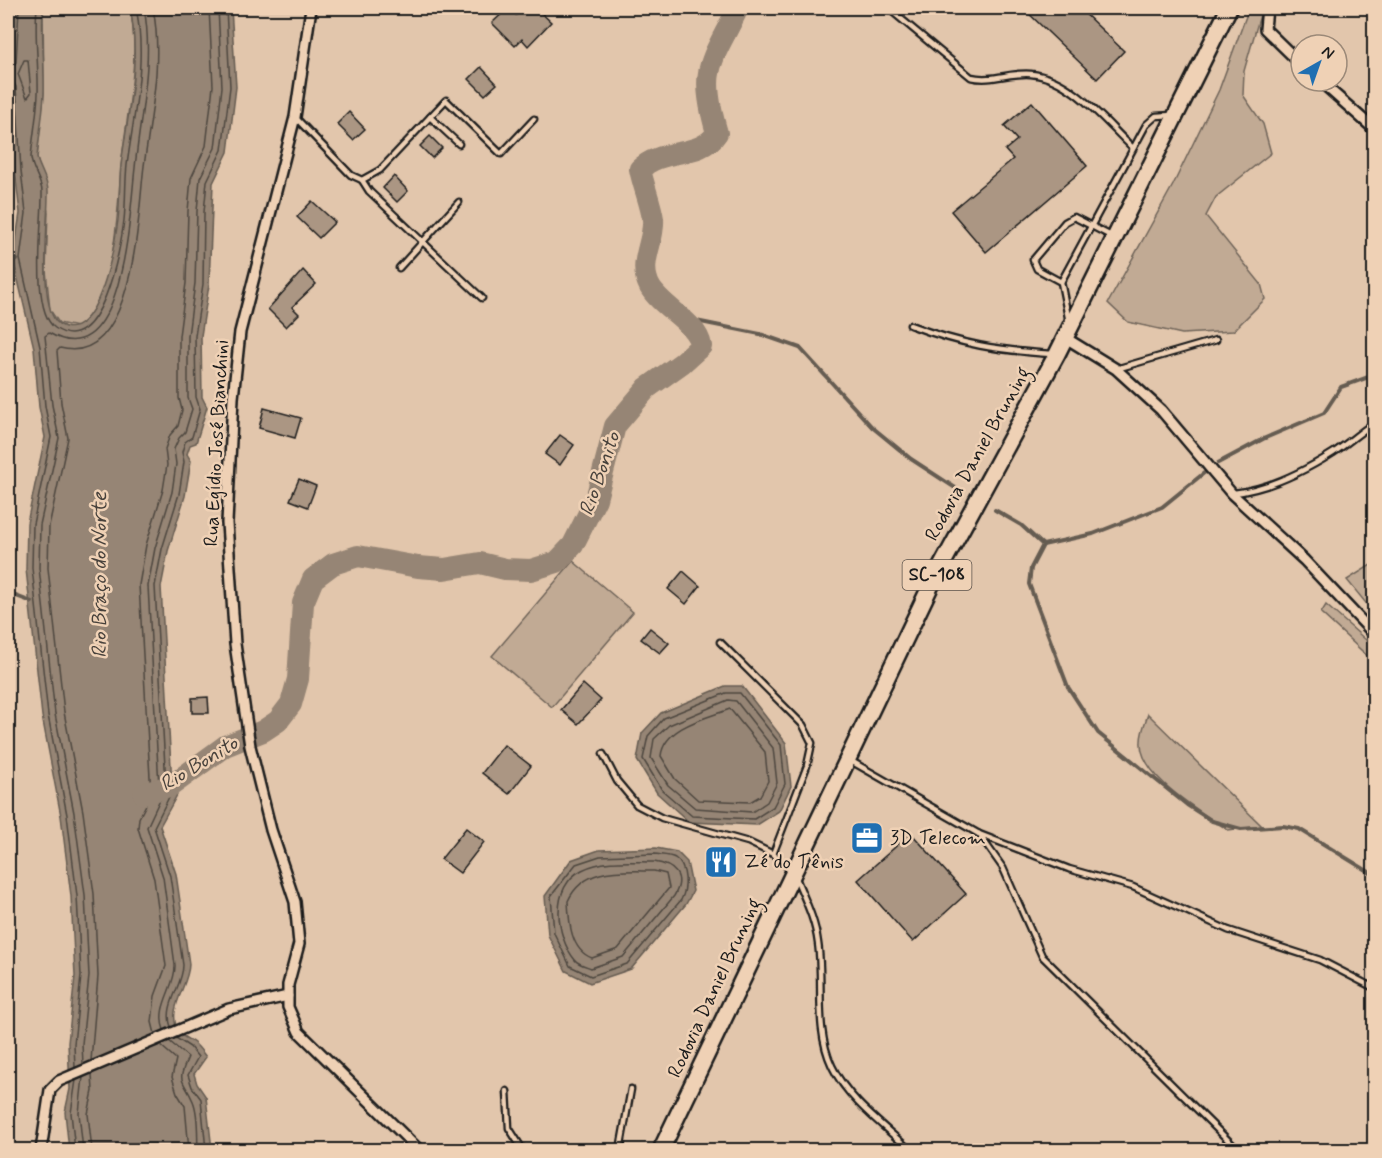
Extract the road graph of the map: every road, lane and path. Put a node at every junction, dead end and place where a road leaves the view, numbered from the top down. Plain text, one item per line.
1 (311, 8) edge
2 (888, 8) edge
3 (1229, 8) edge
4 (1267, 8) edge
5 (1289, 52) edge
6 (1334, 93) edge
7 (1176, 114) junction
8 (295, 117) junction
9 (430, 117) junction
10 (534, 119) dead end
11 (1374, 129) edge
12 (459, 144) dead end
13 (1133, 148) junction
14 (362, 180) junction
15 (459, 202) dead end
16 (1091, 225) junction
17 (1114, 237) junction
18 (423, 242) junction
19 (399, 268) dead end
20 (1061, 282) junction
21 (482, 298) dead end
22 (910, 325) dead end
23 (1067, 332) junction
24 (1216, 340) dead end
25 (1057, 354) junction
26 (1116, 369) junction
27 (1374, 423) edge
28 (1232, 494) junction
29 (1374, 634) edge
30 (720, 642) dead end
31 (603, 754) dead end
32 (847, 759) junction
33 (979, 834) junction
34 (773, 854) junction
35 (793, 872) junction
36 (1374, 988) edge
37 (288, 996) junction
38 (631, 1089) dead end
39 (507, 1091) dead end
40 (41, 1150) edge
41 (418, 1150) edge
42 (523, 1150) edge
43 (620, 1150) edge
44 (661, 1150) edge
45 (910, 1150) edge
46 (1238, 1150) edge

1 - 8 street, Rua Egídio José Bianchini
2 - 13 lane
3 - 7 main road, Rodovia Daniel Bruning / SC-108
4 - 5 street
6 - 11 street
7 - 13 lane
7 - 17 main road, Rodovia Daniel Bruning / SC-108
8 - 14 lane
8 - 37 street, Rua Egídio José Bianchini
9 - 10 lane
9 - 12 lane
9 - 14 lane
13 - 16 lane
14 - 18 lane
15 - 18 lane
16 - 17 lane
16 - 20 lane
16 - 20 lane
17 - 23 main road, Rodovia Daniel Bruning / SC-108
18 - 19 lane
18 - 21 lane
20 - 23 lane
22 - 25 lane
23 - 25 main road, Rodovia Daniel Bruning / SC-108
23 - 26 street
24 - 26 lane
25 - 32 main road, Rodovia Daniel Bruning / SC-108
26 - 28 street
27 - 28 lane
28 - 29 street
30 - 34 lane
31 - 34 lane
32 - 33 lane
32 - 35 main road, Rodovia Daniel Bruning / SC-108
33 - 36 lane
33 - 46 lane
34 - 35 lane
35 - 44 main road, Rodovia Daniel Bruning / SC-108
35 - 45 lane
37 - 40 street
37 - 41 street, Rua Egídio José Bianchini
38 - 43 lane
39 - 42 lane

